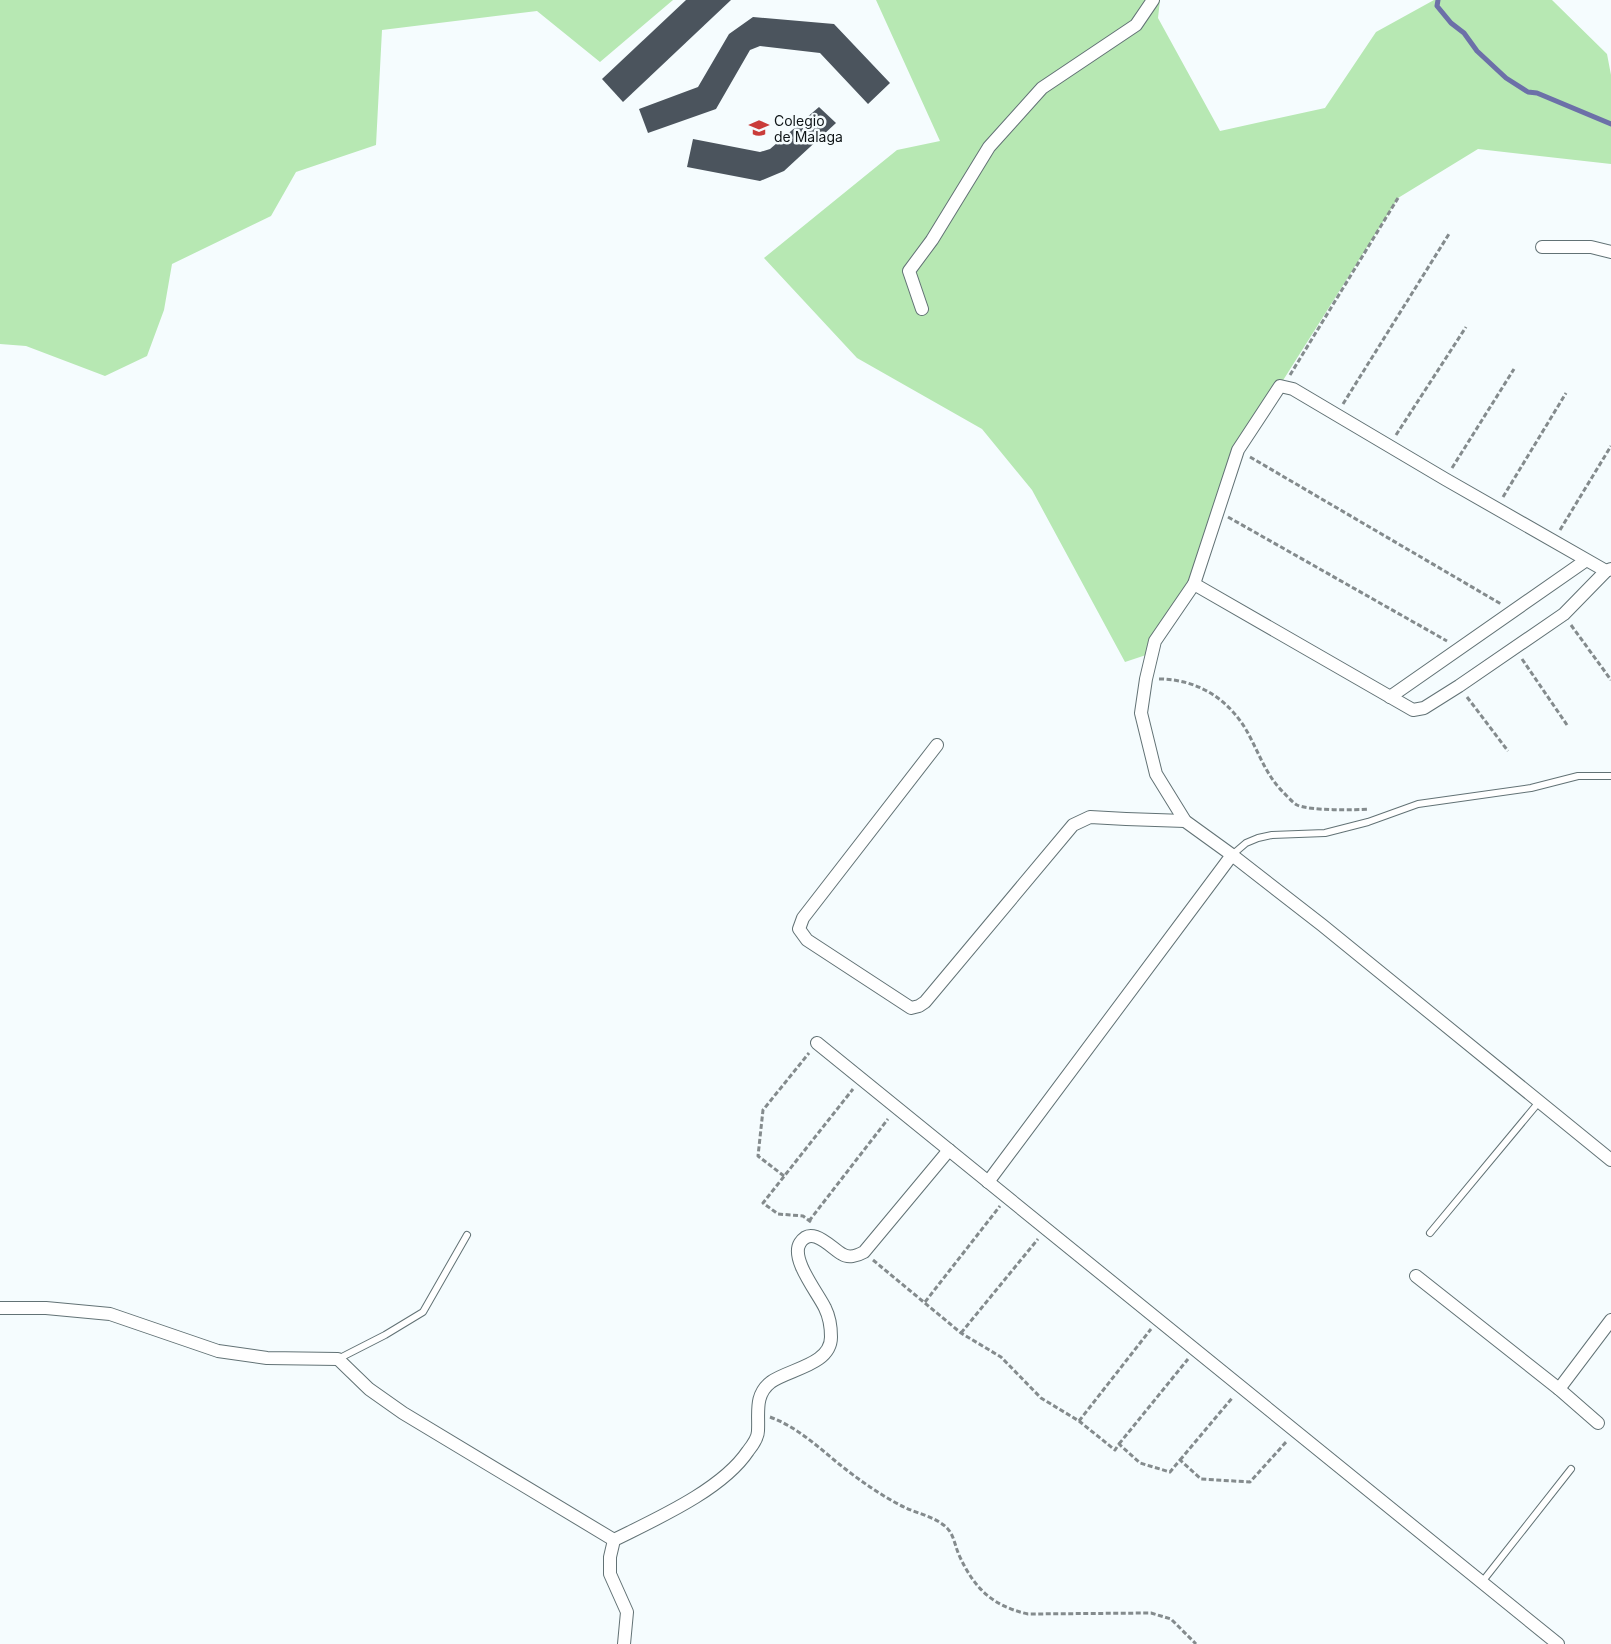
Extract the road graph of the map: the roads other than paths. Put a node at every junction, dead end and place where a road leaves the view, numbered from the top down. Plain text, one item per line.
1 (1153, 0) edge
2 (1542, 247) dead end
3 (1611, 252) edge
4 (922, 309) dead end
5 (1585, 561) junction
6 (1609, 567) edge
7 (1194, 584) junction
8 (1390, 697) junction
9 (937, 745) dead end
10 (1611, 776) edge
11 (1185, 821) junction
12 (1232, 855) junction
13 (817, 1043) road end
14 (1540, 1102) junction
15 (948, 1150) junction
16 (1611, 1160) edge
17 (988, 1182) junction
18 (1430, 1233) dead end
19 (467, 1234) dead end
20 (1416, 1276) dead end
21 (0, 1308) edge
22 (1611, 1320) edge
23 (338, 1359) junction
24 (1559, 1388) junction
25 (1598, 1423) dead end
26 (1571, 1469) dead end
27 (614, 1540) junction
28 (1482, 1582) junction
29 (624, 1644) edge
30 (1558, 1644) edge

1 - 4 street
2 - 3 street
5 - 6 street
5 - 7 street
5 - 8 street
6 - 8 street
7 - 8 street
7 - 11 street
9 - 11 street
10 - 12 lane
11 - 12 street
12 - 14 street
12 - 17 street
13 - 15 street
14 - 16 street
14 - 18 lane
15 - 17 street
15 - 27 street
17 - 28 street
19 - 23 lane
20 - 24 street
21 - 23 street
22 - 24 street
23 - 27 street
24 - 25 street
26 - 28 lane
27 - 29 street
28 - 30 street

